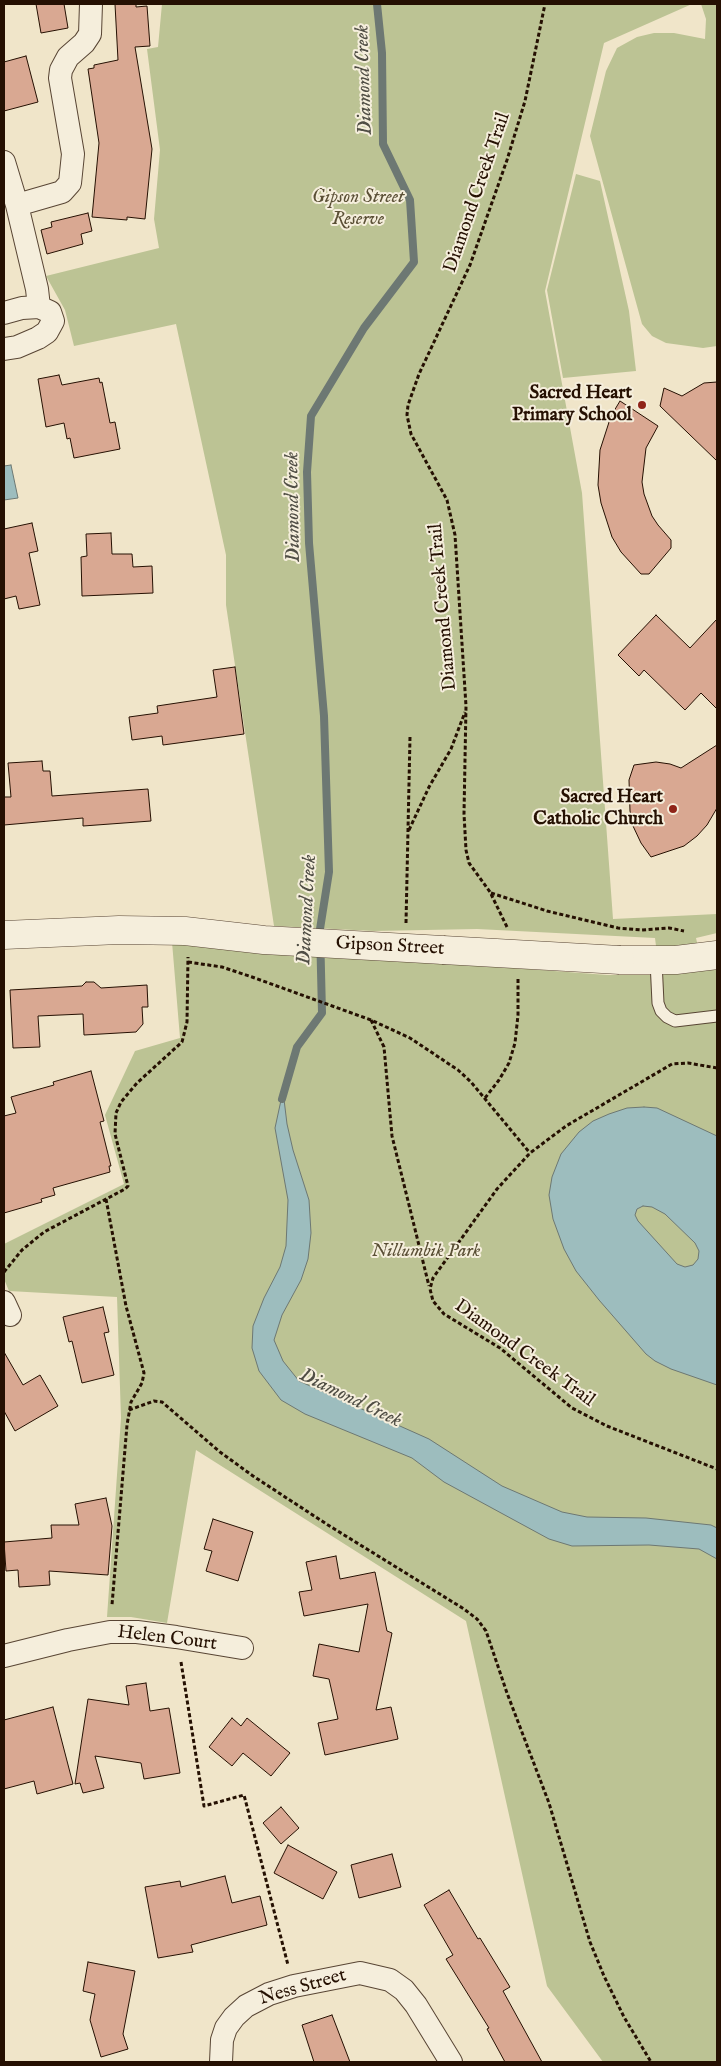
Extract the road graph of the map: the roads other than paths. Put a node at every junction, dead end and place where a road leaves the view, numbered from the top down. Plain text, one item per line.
1 (91, 4) edge
2 (4, 162) edge
3 (17, 205) junction
4 (40, 308) junction
5 (4, 313) edge
6 (4, 349) edge
7 (4, 935) edge
8 (717, 955) edge
9 (656, 961) junction
10 (717, 1016) edge
11 (242, 1648) dead end
12 (4, 1656) edge
13 (221, 2062) edge
14 (451, 2062) edge

1 - 3 street
2 - 3 street
3 - 4 street
4 - 5 street
4 - 6 street
7 - 9 street, Gipson Street, bridge
8 - 9 street, Gipson Street
9 - 10 lane
11 - 12 street, Helen Court
13 - 14 street, Ness Street

